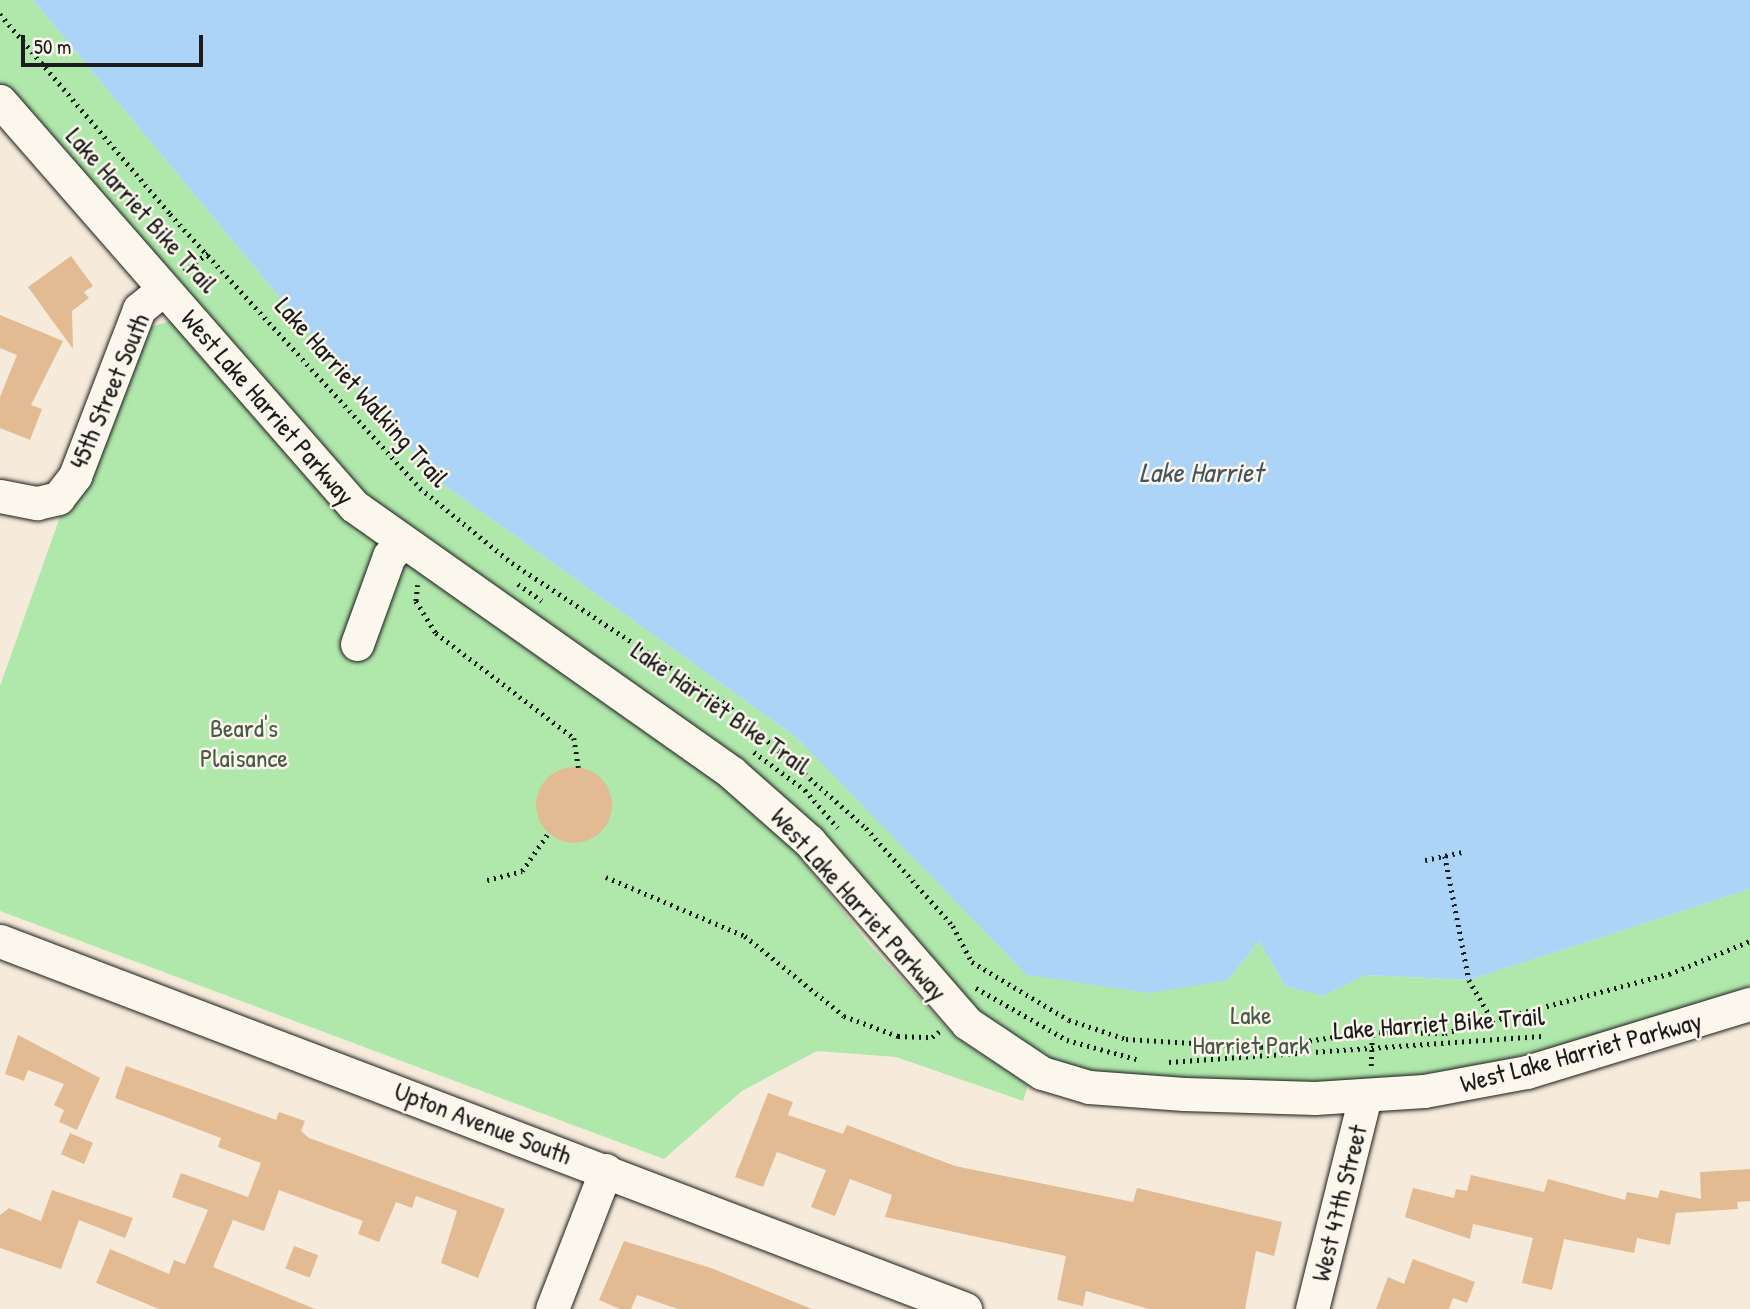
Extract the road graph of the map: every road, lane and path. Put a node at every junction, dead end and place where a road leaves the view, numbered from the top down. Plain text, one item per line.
1 (0, 14) edge
2 (0, 102) edge
3 (208, 253) junction
4 (170, 284) junction
5 (1, 493) edge
6 (401, 544) junction
7 (417, 574) dead end
8 (504, 577) dead end
9 (547, 606) dead end
10 (357, 644) dead end
11 (751, 750) dead end
12 (579, 768) dead end
13 (841, 832) dead end
14 (547, 835) dead end
15 (1464, 852) dead end
16 (1445, 856) junction
17 (1425, 860) dead end
18 (606, 877) dead end
19 (487, 880) dead end
20 (0, 941) edge
21 (1750, 941) edge
22 (972, 985) dead end
23 (1750, 1004) edge
24 (961, 1017) junction
25 (1493, 1022) junction
26 (1372, 1032) junction
27 (1546, 1036) dead end
28 (1371, 1046) junction
29 (1149, 1061) dead end
30 (1161, 1063) dead end
31 (1366, 1096) junction
32 (606, 1170) junction
33 (551, 1309) edge
34 (965, 1309) edge
35 (1312, 1309) edge

1 - 3 path, Lake Harriet Walking Trail
2 - 4 street, West Lake Harriet Parkway
3 - 4 path
3 - 26 path, Lake Harriet Walking Trail
4 - 5 street, 45th Street South
4 - 6 street, West Lake Harriet Parkway
6 - 10 street
6 - 24 street, West Lake Harriet Parkway
7 - 12 path
8 - 9 path
11 - 13 path, Lake Harriet Bike Trail
14 - 19 path
15 - 16 path
16 - 17 path
16 - 25 path
18 - 24 path
20 - 32 street, Upton Avenue South
21 - 25 path, Lake Harriet Walking Trail
22 - 29 path
23 - 31 street, West Lake Harriet Parkway
24 - 31 street, West Lake Harriet Parkway
25 - 26 path, Lake Harriet Walking Trail
26 - 28 path
27 - 28 path, Lake Harriet Bike Trail
28 - 30 path, Lake Harriet Bike Trail
31 - 35 street, West 47th Street
32 - 33 street
32 - 34 street, Upton Avenue South

